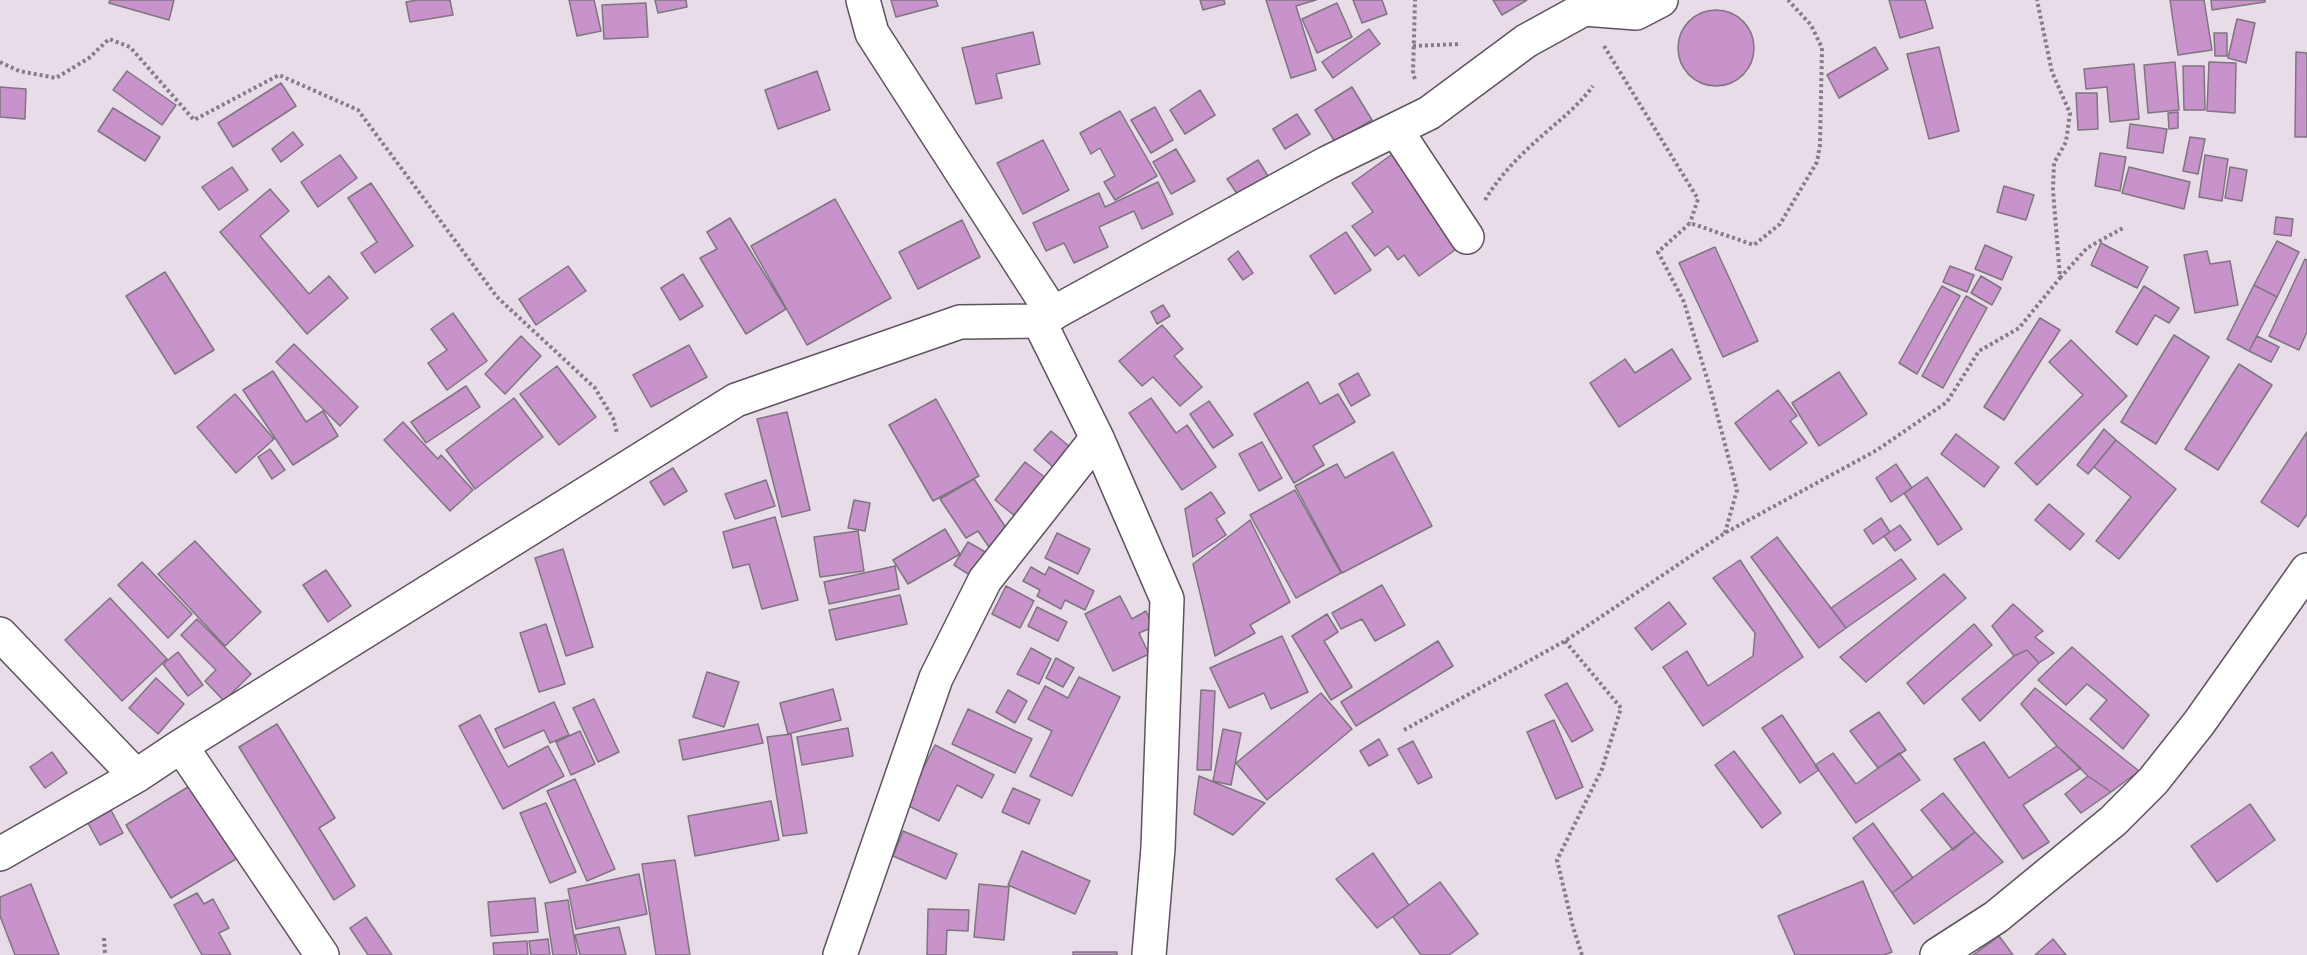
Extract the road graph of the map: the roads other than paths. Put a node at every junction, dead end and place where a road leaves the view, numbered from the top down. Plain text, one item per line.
1 (862, 0) edge
2 (1661, 0) edge
3 (1396, 130) junction
4 (1467, 237) road end
5 (1046, 317) junction
6 (1097, 438) junction
7 (2307, 570) edge
8 (0, 634) edge
9 (181, 746) junction
10 (136, 776) junction
11 (0, 854) edge
12 (322, 955) edge
13 (840, 955) edge
14 (1149, 955) edge
15 (1937, 955) edge

1 - 5 street
2 - 3 street
3 - 4 street
3 - 5 street
5 - 6 street
5 - 9 street
6 - 13 street
6 - 14 street
7 - 15 street
8 - 10 street
9 - 10 street
9 - 12 street
10 - 11 street

